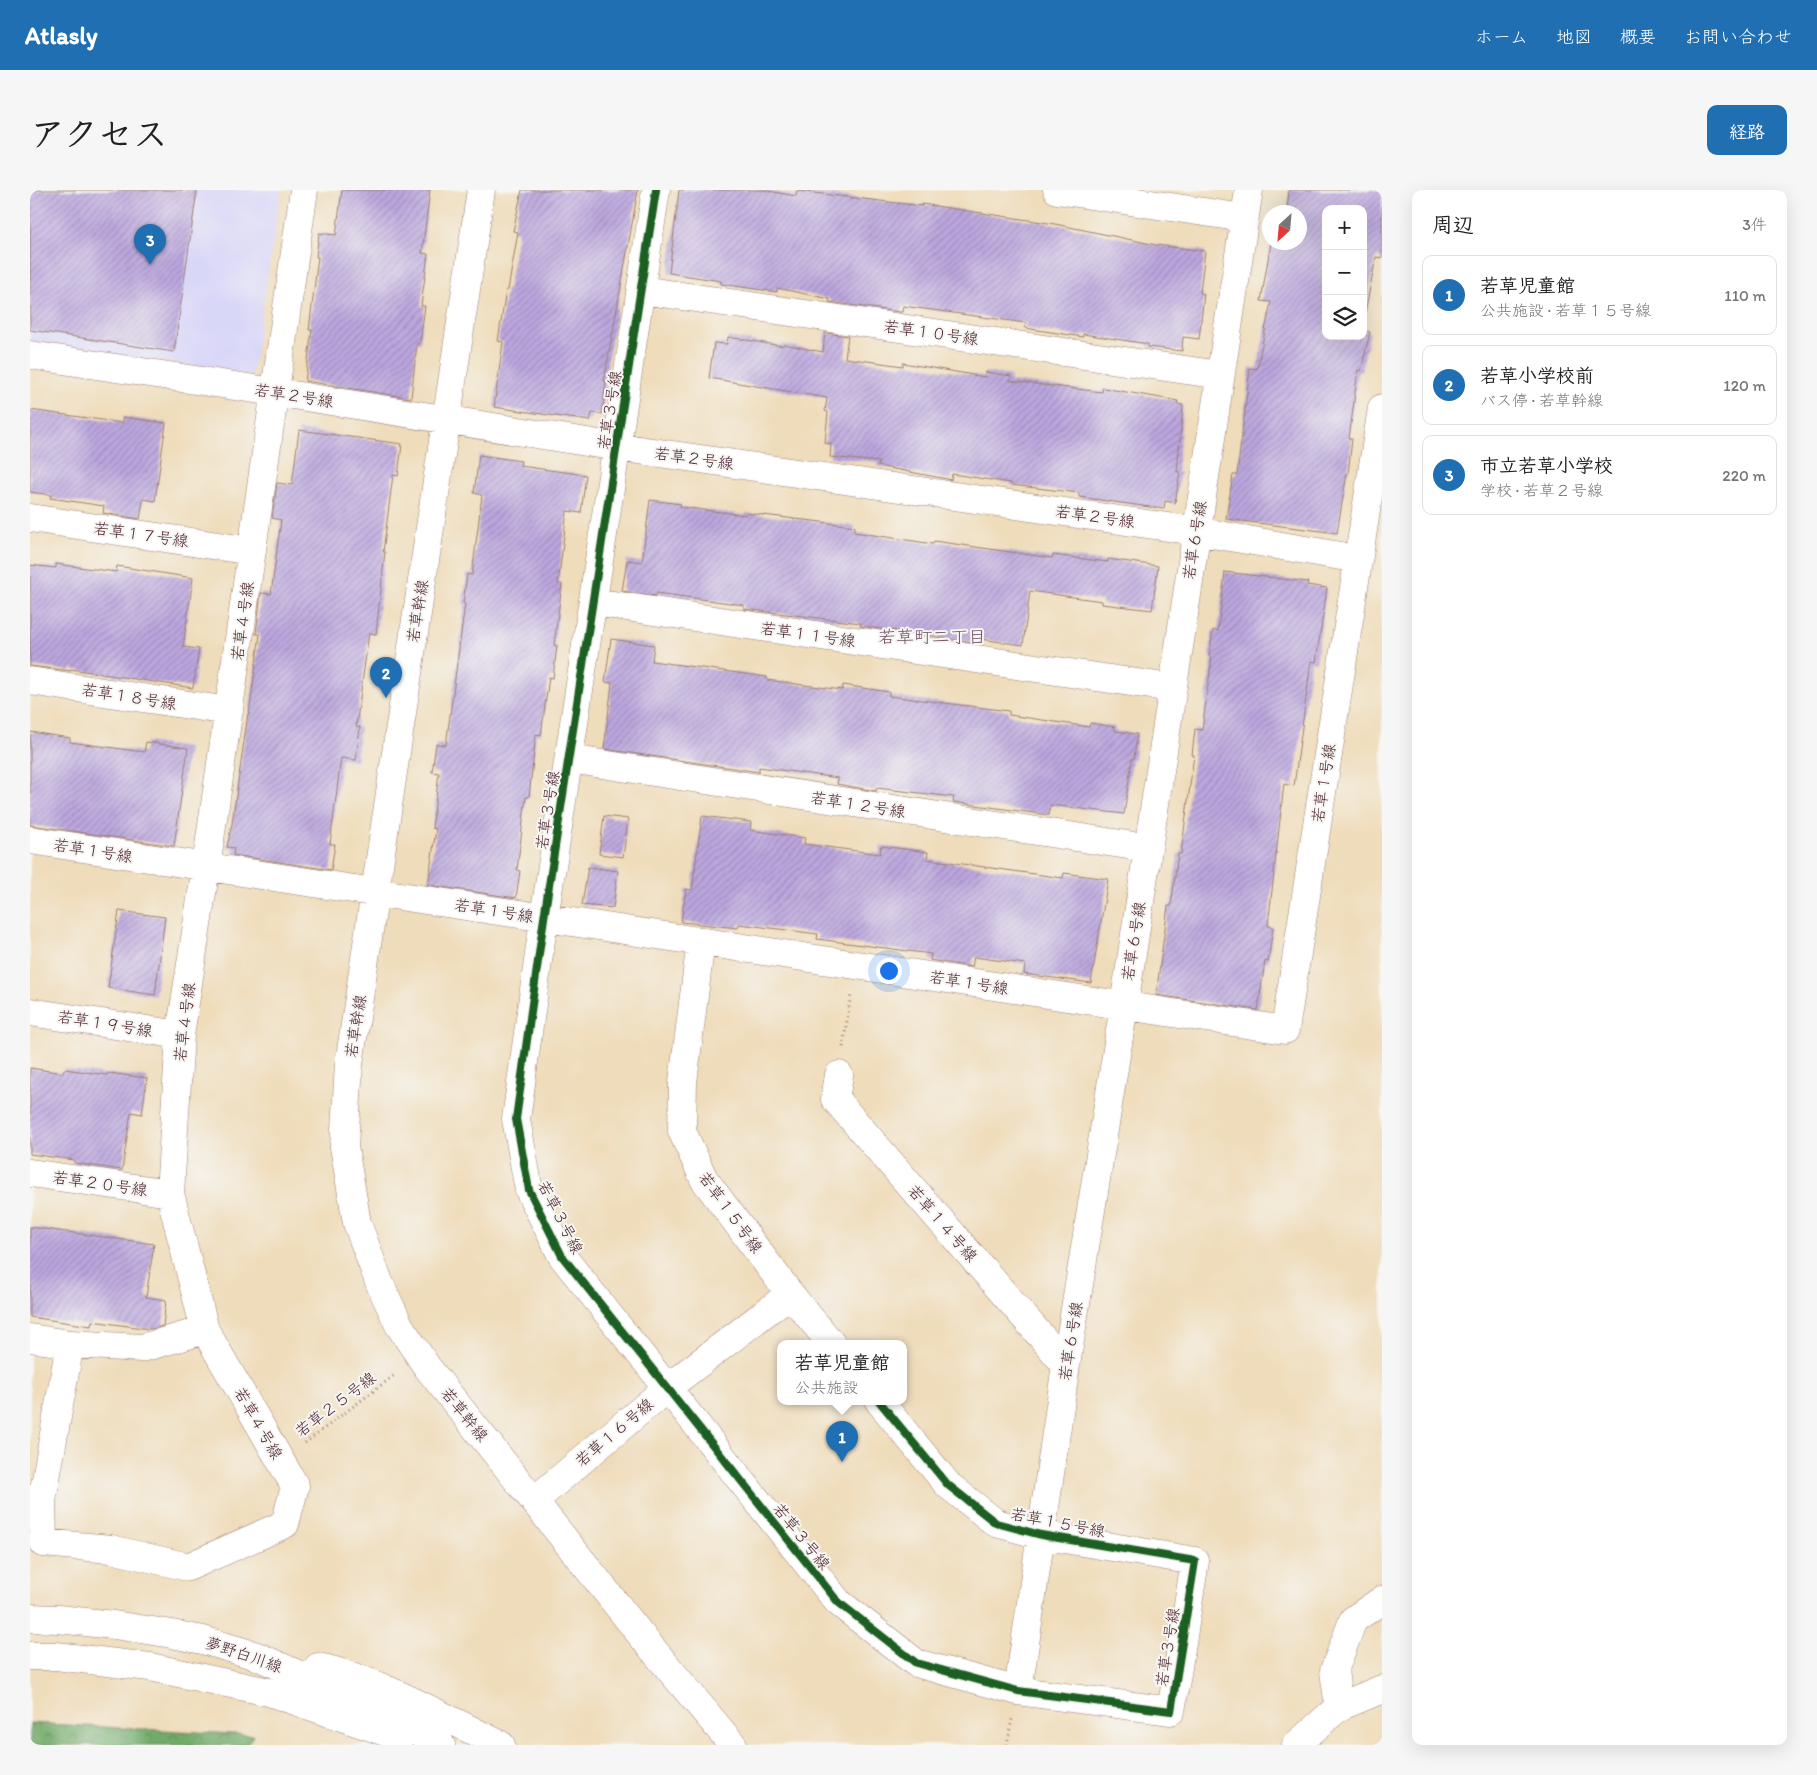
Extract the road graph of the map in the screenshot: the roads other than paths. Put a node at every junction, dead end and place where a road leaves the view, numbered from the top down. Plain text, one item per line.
1 (304, 190) edge
2 (481, 190) edge
3 (656, 190) edge
4 (1057, 190) edge
5 (1249, 190) edge
6 (1244, 218) junction
7 (641, 290) junction
8 (30, 355) edge
9 (1220, 375) junction
10 (274, 392) junction
11 (1382, 408) edge
12 (446, 419) junction
13 (618, 447) junction
14 (30, 518) edge
15 (1195, 531) junction
16 (252, 551) junction
17 (1358, 559) junction
18 (593, 602) junction
19 (30, 681) edge
20 (1172, 688) junction
21 (229, 711) junction
22 (569, 759) junction
23 (30, 840) edge
24 (1148, 848) junction
25 (206, 866) junction
26 (375, 892) junction
27 (544, 918) junction
28 (701, 941) junction
29 (1124, 1006) junction
30 (30, 1012) edge
31 (180, 1035) junction
32 (839, 1075) road end
33 (30, 1173) edge
34 (170, 1193) junction
35 (790, 1294) junction
36 (206, 1330) junction
37 (30, 1338) edge
38 (828, 1340) edge
39 (70, 1344) junction
40 (1066, 1364) junction
41 (667, 1388) junction
42 (882, 1405) edge
43 (36, 1500) edge
44 (534, 1500) junction
45 (1041, 1535) junction
46 (1195, 1561) joint
47 (1382, 1600) edge
48 (30, 1618) edge
49 (30, 1656) edge
50 (258, 1656) junction
51 (1382, 1689) edge
52 (1018, 1691) junction
53 (269, 1692) junction
54 (1339, 1707) junction
55 (372, 1745) edge
56 (423, 1745) edge
57 (441, 1745) edge
58 (501, 1745) edge
59 (733, 1745) edge
60 (1296, 1745) edge

1 - 10 street, 若草４号線
2 - 12 street, 若草幹線
3 - 7 street, 若草３号線
4 - 6 street
5 - 6 street, 若草６号線
6 - 9 street, 若草６号線
7 - 9 street, 若草１０号線
7 - 13 street, 若草３号線
8 - 10 street, 若草２号線
9 - 15 street, 若草６号線
10 - 12 street, 若草２号線
10 - 16 street, 若草４号線
11 - 17 street, 若草１号線
12 - 13 street, 若草２号線
12 - 26 street, 若草幹線
13 - 15 street, 若草２号線
13 - 18 street, 若草３号線
14 - 16 street, 若草１７号線
15 - 17 street, 若草２号線
15 - 20 street, 若草６号線
16 - 21 street, 若草４号線
17 - 29 street, 若草１号線
18 - 20 street, 若草１１号線
18 - 22 street, 若草３号線
19 - 21 street, 若草１８号線
20 - 24 street, 若草６号線
21 - 25 street, 若草４号線
22 - 24 street, 若草１２号線
22 - 27 street, 若草３号線
23 - 25 street, 若草１号線
24 - 29 street, 若草６号線
25 - 26 street, 若草１号線
25 - 31 street, 若草４号線
26 - 27 street, 若草１号線
26 - 44 street, 若草幹線
27 - 28 street, 若草１号線
27 - 41 street, 若草３号線
28 - 29 street, 若草１号線
28 - 35 street, 若草１５号線
29 - 40 street, 若草６号線
30 - 31 street, 若草１９号線
31 - 34 street, 若草４号線
32 - 40 street, 若草１４号線
33 - 34 street, 若草２０号線
34 - 36 street, 若草４号線
35 - 38 street, 若草１５号線
35 - 41 street, 若草１６号線
36 - 39 street
36 - 43 street, 若草４号線
37 - 39 street
39 - 43 street
40 - 45 street, 若草６号線
41 - 44 street, 若草１６号線
41 - 52 street, 若草３号線
42 - 45 street, 若草１５号線
44 - 59 street, 若草幹線
45 - 46 street, 若草１５号線
45 - 52 street, 若草６号線
46 - 52 street, 若草３号線
47 - 54 street
48 - 50 street, 夢野白川線
49 - 53 street, 夢野白川線
50 - 57 street, 夢野白川線
50 - 58 street
51 - 54 street
53 - 55 street
53 - 56 street, 夢野白川線
54 - 60 street

